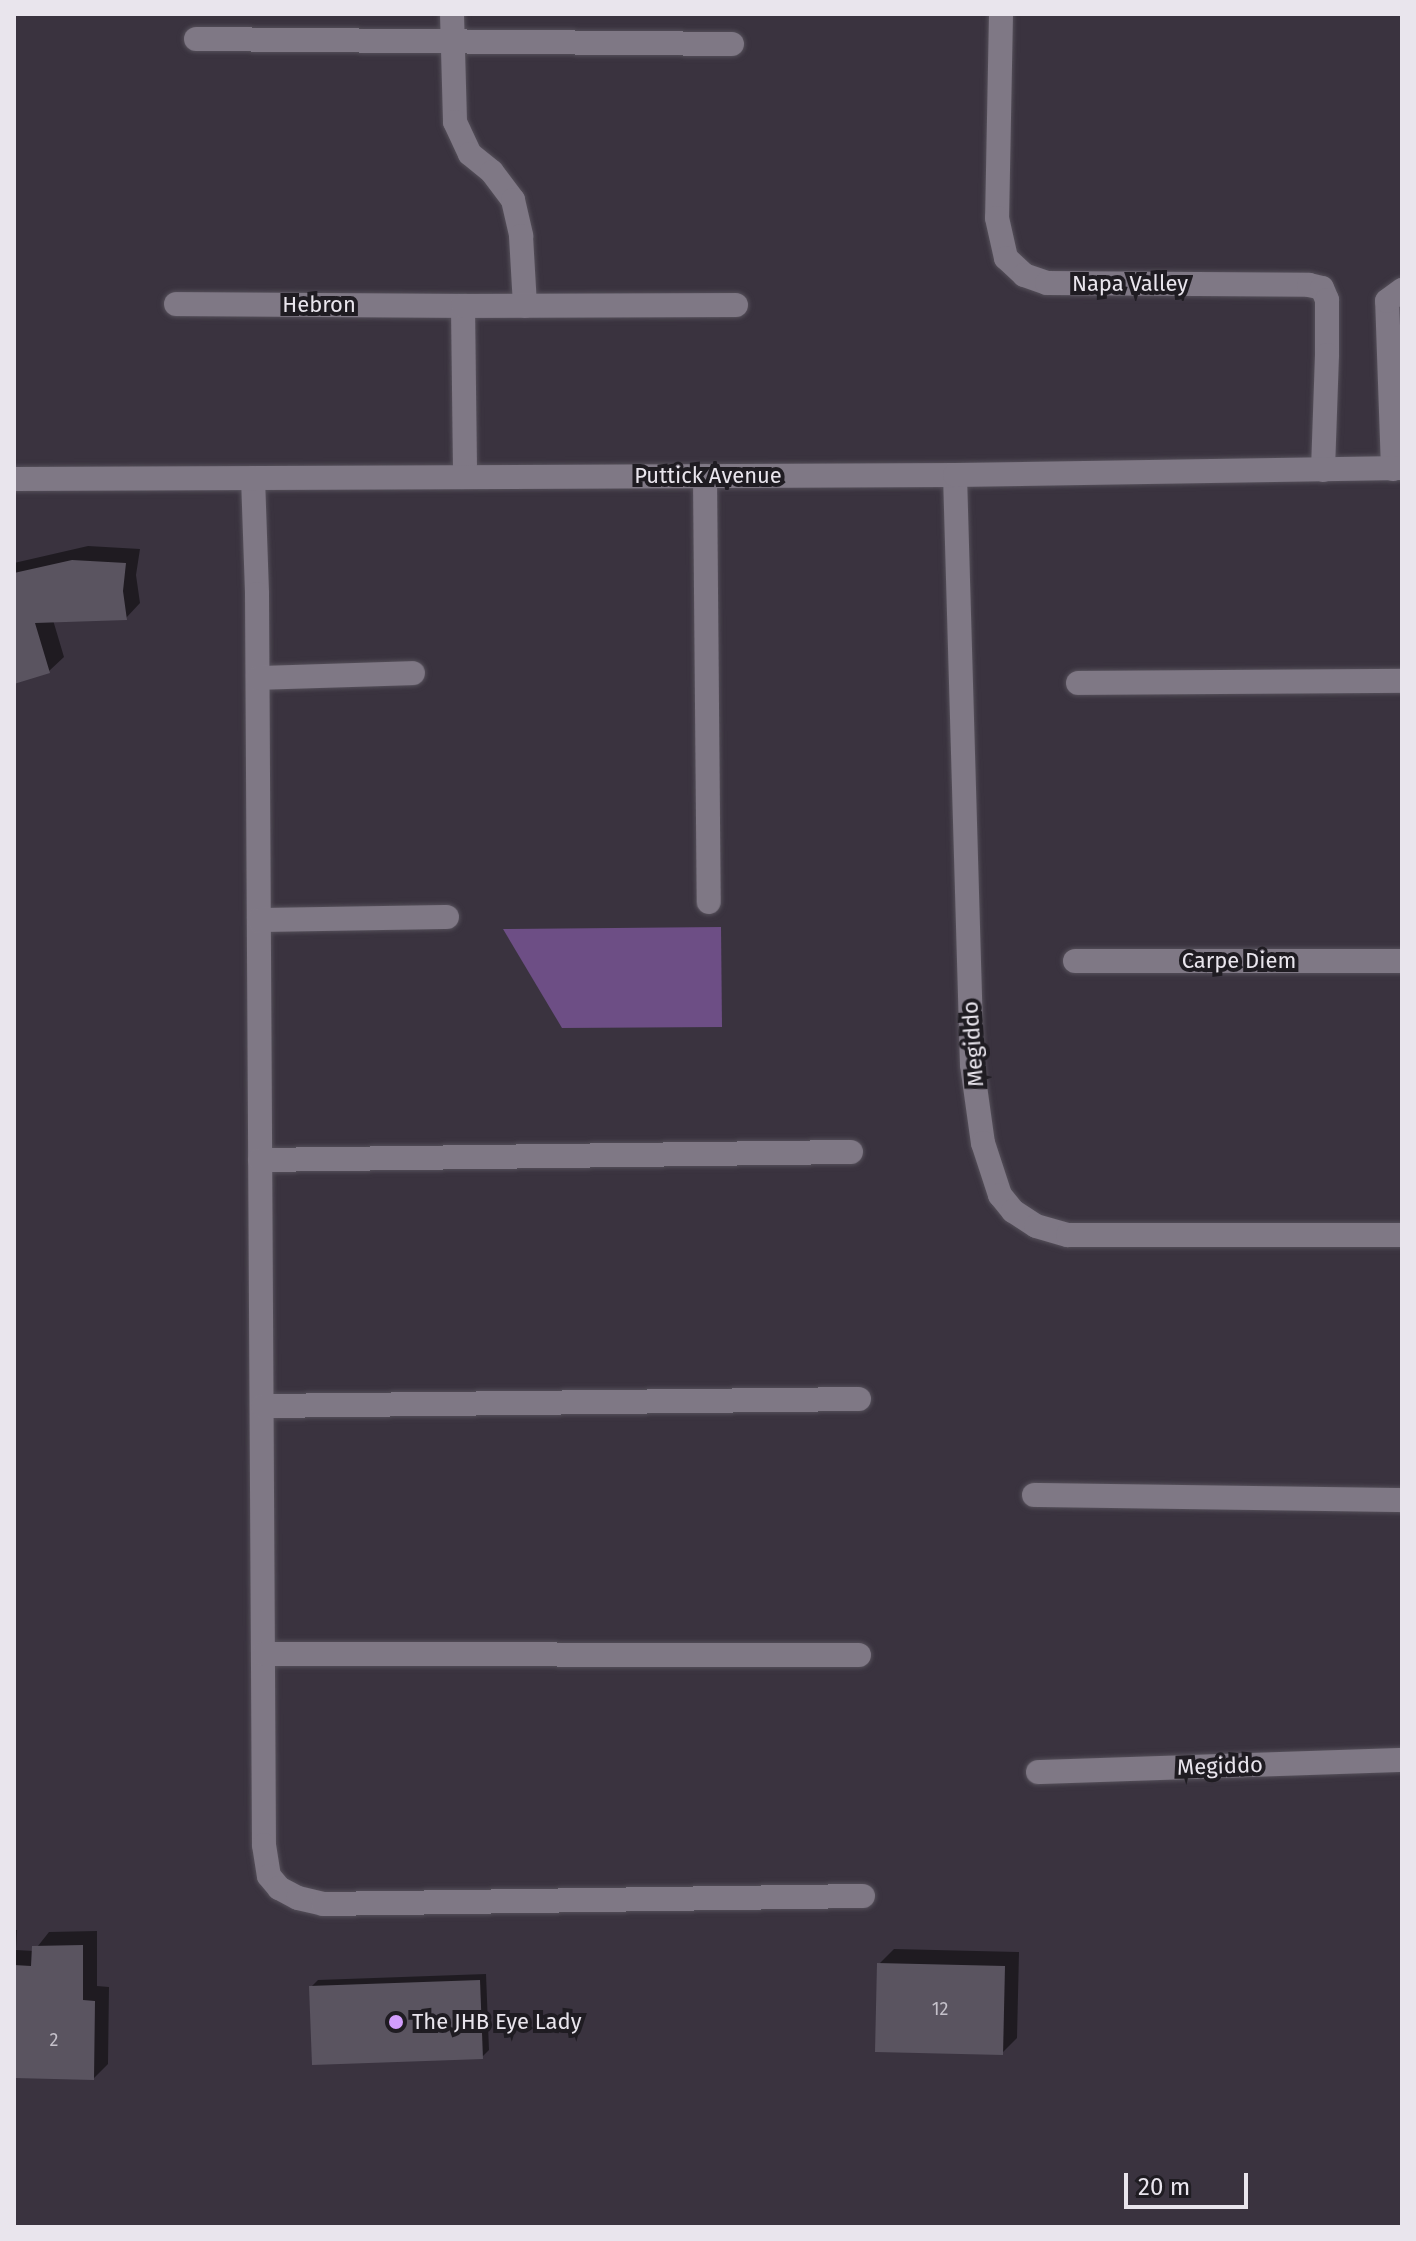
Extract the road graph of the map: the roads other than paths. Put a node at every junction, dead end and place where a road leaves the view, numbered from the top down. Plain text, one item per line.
1 (452, 14) edge
2 (1001, 14) edge
3 (196, 39) dead end
4 (454, 42) junction
5 (732, 44) dead end
6 (1402, 290) edge
7 (176, 304) dead end
8 (736, 305) dead end
9 (463, 306) junction
10 (525, 306) junction
11 (1397, 468) edge
12 (1323, 470) junction
13 (955, 475) junction
14 (705, 476) junction
15 (465, 477) junction
16 (253, 478) junction
17 (14, 479) edge
18 (413, 673) dead end
19 (258, 678) junction
20 (1402, 681) edge
21 (1078, 683) dead end
22 (709, 902) dead end
23 (447, 917) dead end
24 (259, 920) junction
25 (1075, 961) dead end
26 (1402, 961) edge
27 (851, 1152) dead end
28 (260, 1160) junction
29 (1402, 1235) edge
30 (859, 1399) dead end
31 (263, 1406) junction
32 (1034, 1495) dead end
33 (1402, 1500) edge
34 (264, 1654) junction
35 (859, 1655) dead end
36 (1402, 1760) edge
37 (1038, 1772) dead end
38 (863, 1896) dead end

1 - 4 street
2 - 12 street, Napa Valley
3 - 4 street
4 - 5 street
4 - 10 street
6 - 11 street
7 - 9 street, Hebron
8 - 10 street, Hebron
9 - 10 street, Hebron
9 - 15 street
11 - 12 street, Puttick Avenue
12 - 13 street, Puttick Avenue
13 - 14 street, Puttick Avenue
13 - 29 street, Megiddo
14 - 15 street, Puttick Avenue
14 - 22 street
15 - 16 street, Puttick Avenue
16 - 17 street, Puttick Avenue
16 - 19 street
18 - 19 street
19 - 24 street
20 - 21 street
23 - 24 street
24 - 28 street
25 - 26 street, Carpe Diem
27 - 28 street
28 - 31 street
30 - 31 street
31 - 34 street
32 - 33 street
34 - 35 street
34 - 38 street
36 - 37 street, Megiddo

